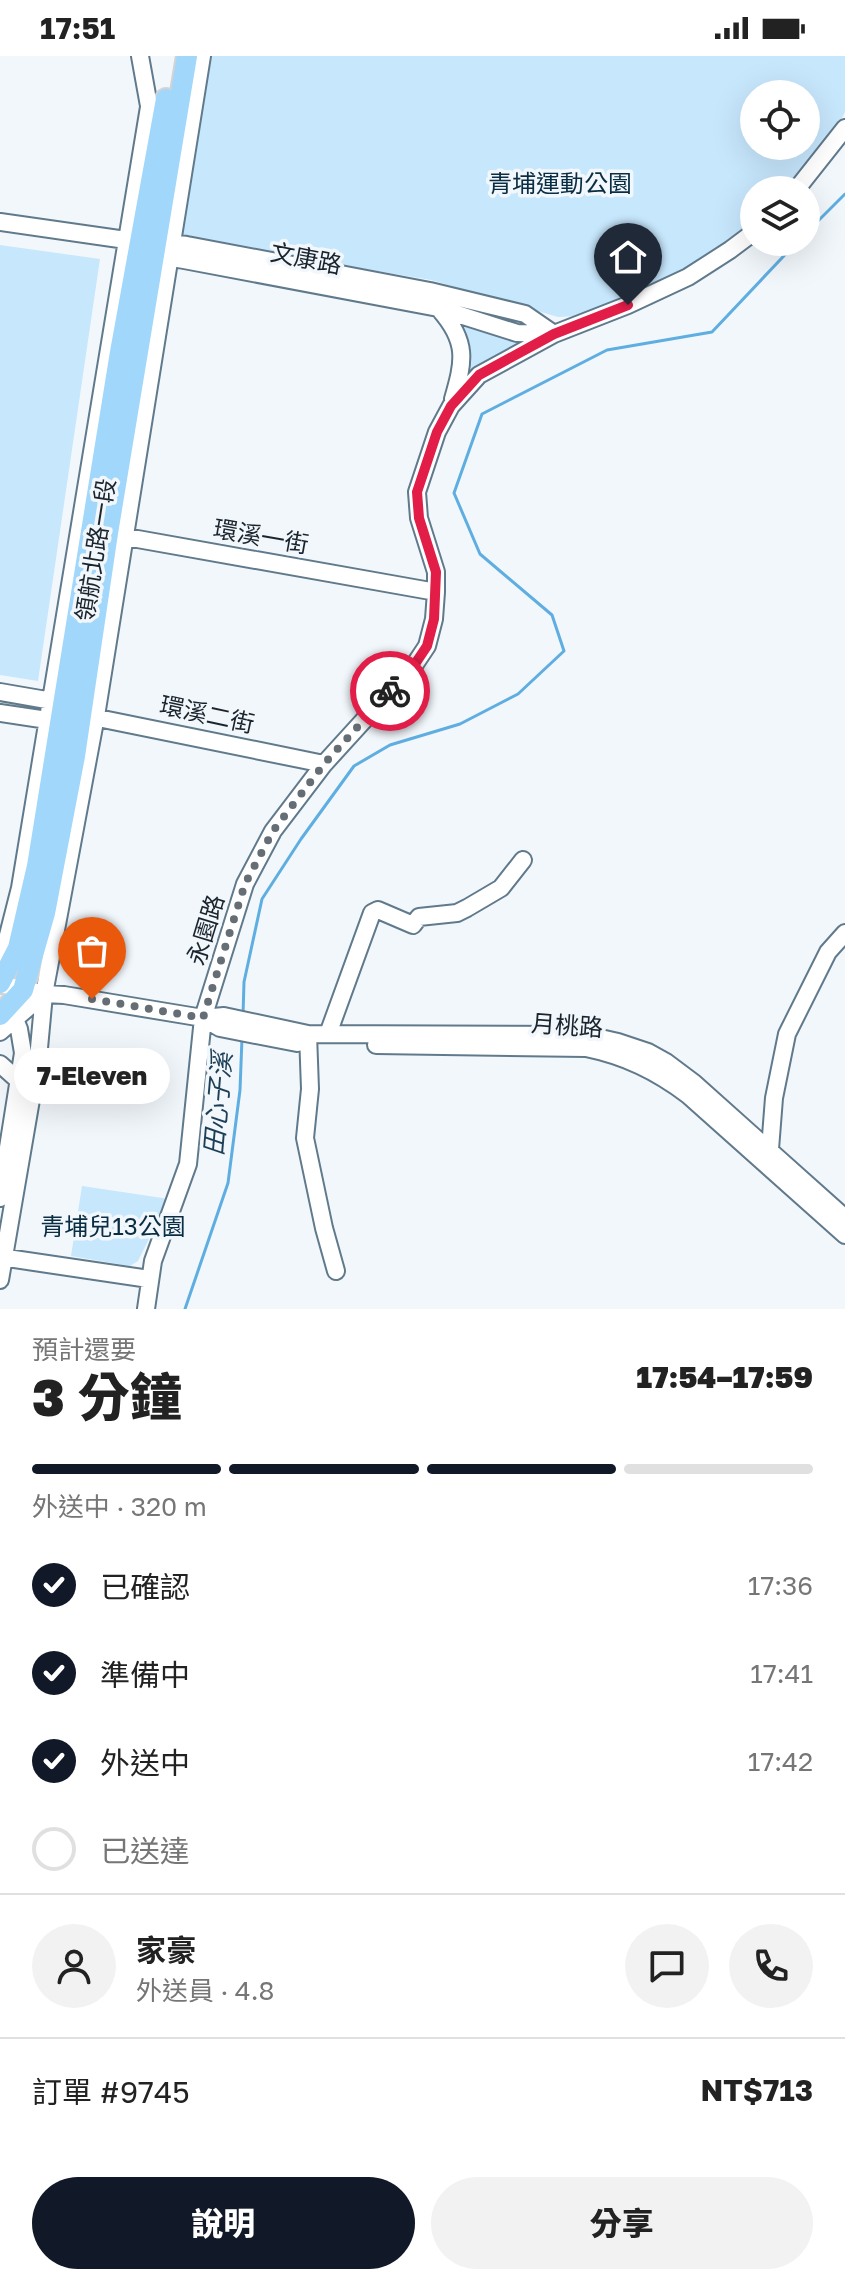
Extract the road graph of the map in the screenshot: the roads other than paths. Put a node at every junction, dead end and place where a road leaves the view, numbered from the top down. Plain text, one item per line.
1 (140, 56) edge
2 (174, 56) edge
3 (187, 56) edge
4 (202, 56) edge
5 (149, 107) junction
6 (845, 128) edge
7 (160, 134) junction
8 (807, 176) edge
9 (135, 184) junction
10 (0, 222) edge
11 (740, 242) edge
12 (148, 244) junction
13 (430, 291) junction
14 (438, 308) junction
15 (554, 334) junction
16 (451, 406) junction
17 (100, 532) junction
18 (436, 592) junction
19 (0, 692) edge
20 (0, 713) edge
21 (66, 713) junction
22 (324, 764) junction
23 (523, 860) dead end
24 (845, 933) edge
25 (0, 954) edge
26 (0, 984) edge
27 (23, 990) junction
28 (44, 994) junction
29 (8, 1013) edge
30 (203, 1018) junction
31 (0, 1032) edge
32 (328, 1034) junction
33 (308, 1039) junction
34 (505, 1041) junction
35 (0, 1064) edge
36 (19, 1081) junction
37 (770, 1149) junction
38 (0, 1198) edge
39 (845, 1218) edge
40 (845, 1235) edge
41 (3, 1257) edge
42 (336, 1271) dead end
43 (149, 1279) junction
44 (0, 1280) edge
45 (146, 1309) edge

1 - 5 street
2 - 7 main road, 領航北路一段
3 - 12 main road, 領航北路一段
4 - 12 street, 領航北路一段
5 - 7 street
5 - 9 street, 領航北路一段
6 - 8 street
7 - 9 street
7 - 12 main road, 領航北路一段
9 - 12 street, 領航北路一段
10 - 12 street, 文康路
11 - 15 street, 永園路
12 - 13 street, 文康路
12 - 14 street, 文康路
12 - 17 main road, 領航北路一段
12 - 17 street, 領航北路一段
13 - 14 street
13 - 15 street, 文康路
14 - 15 street, 文康路
14 - 16 street
15 - 16 street, 永園路
16 - 18 street, 永園路
17 - 18 street, 環溪一街
17 - 21 main road, 領航北路一段
17 - 21 street, 領航北路一段
18 - 22 street, 永園路
19 - 21 street
20 - 21 street
21 - 22 street, 環溪二街
21 - 25 street, 領航北路一段
21 - 26 main road, 領航北路一段
21 - 27 main road, 領航北路一段
21 - 28 street, 領航北路一段
22 - 30 street, 永園路
23 - 32 street
24 - 37 street
26 - 27 street
26 - 29 street
27 - 28 street
27 - 29 main road, 領航北路一段
28 - 29 street, 領航北路一段
28 - 30 street
28 - 41 street
29 - 31 street, 領航北路一段
29 - 36 street
30 - 33 street, 月桃路
30 - 43 street, 永園路
32 - 33 street, 月桃路
32 - 34 street, 月桃路
33 - 34 street, 月桃路
33 - 42 street
34 - 37 street, 月桃路
34 - 40 street, 月桃路
35 - 36 street
36 - 38 street
37 - 39 street, 月桃路
41 - 43 street
41 - 44 street
43 - 45 street, 永園路

